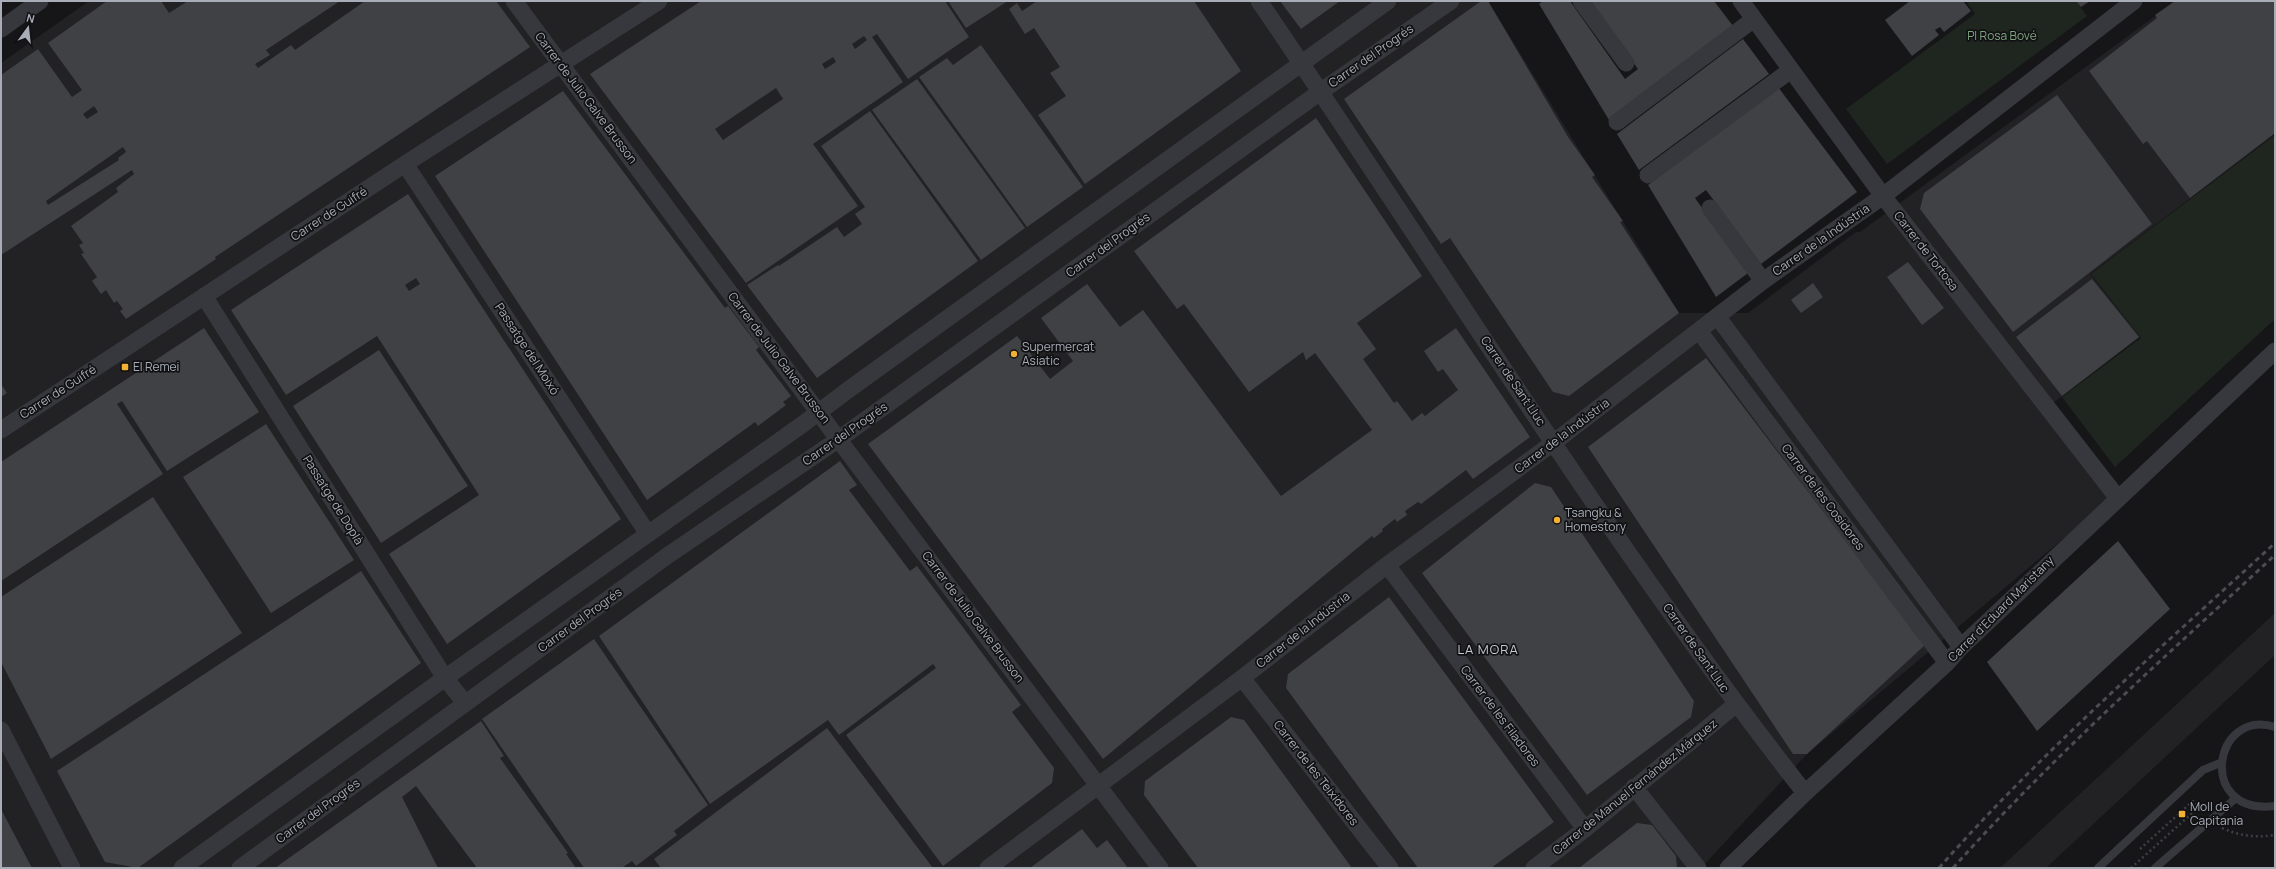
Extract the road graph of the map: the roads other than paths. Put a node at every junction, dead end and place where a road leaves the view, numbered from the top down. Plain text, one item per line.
1 (40, 1) edge
2 (514, 1) edge
3 (659, 1) edge
4 (1259, 1) edge
5 (1388, 1) edge
6 (1450, 1) edge
7 (1581, 1) edge
8 (1741, 1) edge
9 (2134, 1) edge
10 (1754, 19) junction
11 (1, 28) edge
12 (1302, 63) junction
13 (1626, 63) dead end
14 (561, 65) junction
15 (1791, 70) junction
16 (1320, 92) junction
17 (1617, 122) dead end
18 (406, 164) junction
19 (1648, 175) dead end
20 (1883, 196) junction
21 (1710, 208) dead end
22 (1763, 281) junction
23 (204, 296) junction
24 (1717, 316) junction
25 (1699, 331) junction
26 (2275, 351) edge
27 (818, 412) junction
28 (1, 430) edge
29 (839, 439) junction
30 (1553, 443) junction
31 (2117, 497) junction
32 (648, 534) junction
33 (1386, 564) junction
34 (1961, 647) junction
35 (1947, 663) junction
36 (445, 678) junction
37 (1242, 678) junction
38 (465, 703) junction
39 (1735, 705) junction
40 (2275, 727) edge
41 (1, 730) edge
42 (2220, 763) junction
43 (1098, 785) junction
44 (1634, 787) junction
45 (1804, 793) junction
46 (2236, 798) junction
47 (2275, 806) edge
48 (1585, 830) junction
49 (72, 868) edge
50 (182, 868) edge
51 (240, 868) edge
52 (988, 868) edge
53 (1160, 868) edge
54 (1390, 868) edge
55 (1534, 868) edge
56 (1698, 868) edge
57 (1728, 868) edge
58 (2098, 868) edge
59 (2155, 868) edge

1 - 11 street
2 - 14 street, Carrer de Julio Galve Brusson
3 - 14 street, Carrer de Guifré
4 - 12 street, Carrer de Sant Lluc
5 - 12 street
6 - 16 street, Carrer del Progrés
7 - 13 street
8 - 10 street, Carrer de Tortosa
9 - 20 street, Carrer de la Indústria
10 - 15 street, Carrer de Tortosa
10 - 17 street
12 - 16 street, Carrer de Sant Lluc
12 - 27 street
14 - 18 street, Carrer de Guifré
14 - 27 street, Carrer de Julio Galve Brusson
15 - 19 street
15 - 20 street, Carrer de Tortosa
16 - 29 street, Carrer del Progrés
16 - 30 street, Carrer de Sant Lluc
18 - 23 street, Carrer de Guifré
18 - 32 street, Passatge del Moixó
20 - 22 street, Carrer de la Indústria
20 - 31 street, Carrer de Tortosa
21 - 22 street
22 - 24 street, Carrer de la Indústria
23 - 28 street, Carrer de Guifré
23 - 36 street, Passatge de Doplà
24 - 25 street, Carrer de la Indústria
24 - 34 street, Carrer de les Cosidores
25 - 30 street, Carrer de la Indústria
25 - 35 street, Carrer de les Cosidores
26 - 31 street, Carrer d'Eduard Maristany
27 - 29 street, Carrer de Julio Galve Brusson
27 - 32 street
29 - 38 street, Carrer del Progrés
29 - 43 street, Carrer de Julio Galve Brusson
30 - 33 street, Carrer de la Indústria
30 - 39 street, Carrer de Sant Lluc
31 - 34 street, Carrer d'Eduard Maristany
32 - 36 street
33 - 37 street, Carrer de la Indústria
33 - 48 street, Carrer de les Filadores
34 - 35 street, Carrer d'Eduard Maristany
35 - 45 street, Carrer d'Eduard Maristany
36 - 38 street, Passatge de Doplà
36 - 50 street
37 - 43 street, Carrer de la Indústria
37 - 54 street, Carrer de les Teixidores
38 - 51 street, Carrer del Progrés
39 - 44 street, Carrer de Manuel Fernández Márquez
39 - 45 street, Carrer de Sant Lluc
40 - 42 lane
41 - 49 street
42 - 46 lane
42 - 58 lane
43 - 52 street, Carrer de la Indústria
43 - 53 street, Carrer de Julio Galve Brusson
44 - 48 street, Carrer de Manuel Fernández Márquez
44 - 56 street
45 - 57 street, Carrer d'Eduard Maristany
46 - 47 lane
46 - 59 lane
48 - 55 street, Carrer de Manuel Fernández Márquez

